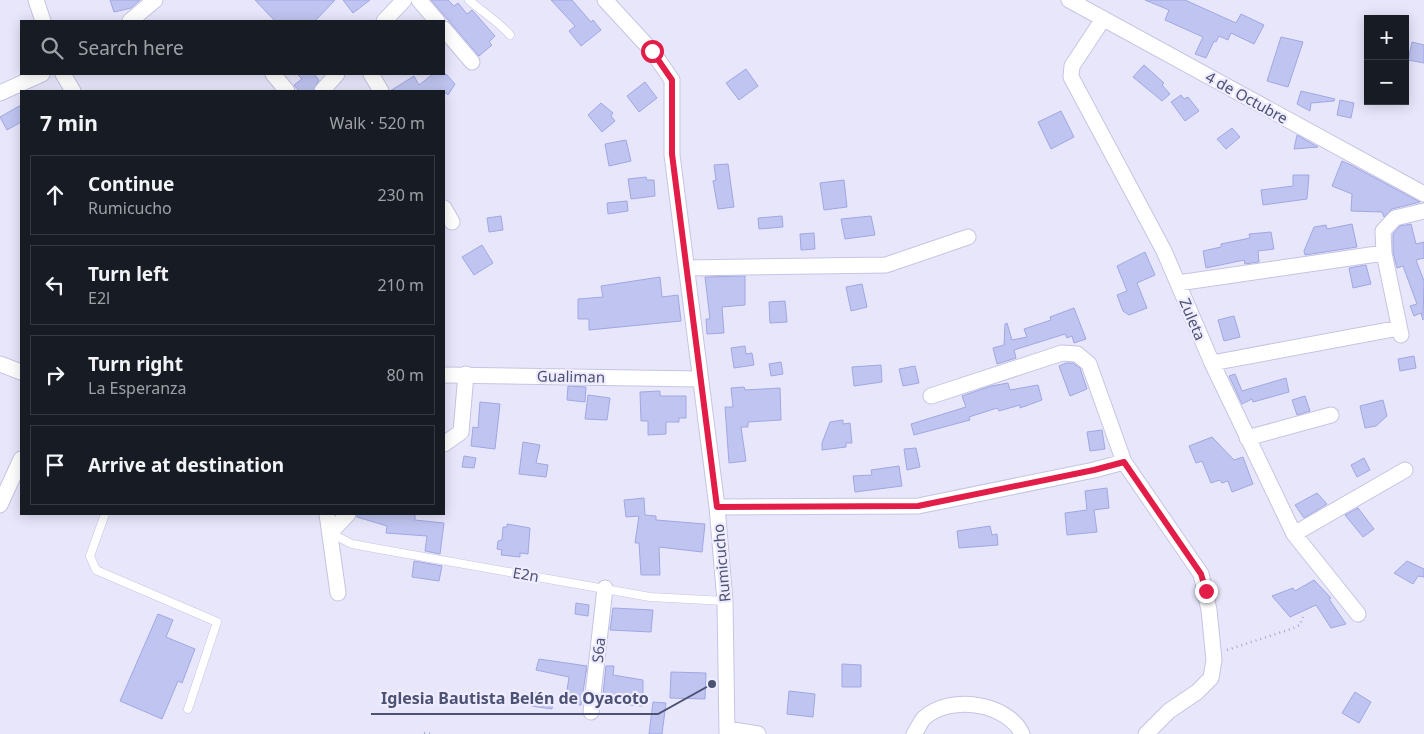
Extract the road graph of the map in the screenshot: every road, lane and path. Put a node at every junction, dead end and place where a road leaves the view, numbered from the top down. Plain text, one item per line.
1 (36, 0) edge
2 (155, 0) edge
3 (404, 0) edge
4 (419, 0) edge
5 (469, 0) edge
6 (605, 0) edge
7 (1069, 0) edge
8 (1103, 19) junction
9 (43, 20) edge
10 (131, 20) edge
11 (385, 20) edge
12 (436, 20) edge
13 (445, 30) edge
14 (510, 35) dead end
15 (472, 62) dead end
16 (40, 75) edge
17 (65, 75) edge
18 (274, 75) edge
19 (336, 75) edge
20 (372, 75) edge
21 (73, 90) edge
22 (286, 90) edge
23 (323, 90) edge
24 (380, 90) edge
25 (0, 93) edge
26 (1424, 194) edge
27 (445, 210) edge
28 (1424, 211) edge
29 (452, 222) dead end
30 (968, 237) dead end
31 (1384, 253) junction
32 (686, 268) junction
33 (1178, 283) junction
34 (1212, 363) junction
35 (0, 364) edge
36 (20, 372) edge
37 (466, 374) junction
38 (445, 375) edge
39 (699, 379) junction
40 (932, 396) dead end
41 (1331, 415) dead end
42 (1247, 438) junction
43 (445, 443) edge
44 (20, 460) edge
45 (1124, 462) junction
46 (1405, 470) dead end
47 (0, 505) edge
48 (717, 507) junction
49 (105, 515) edge
50 (327, 515) edge
51 (347, 515) edge
52 (330, 533) junction
53 (1294, 534) junction
54 (604, 588) junction
55 (338, 593) dead end
56 (725, 601) junction
57 (1358, 614) dead end
58 (1303, 617) dead end
59 (1213, 654) junction
60 (188, 709) dead end
61 (591, 712) dead end
62 (727, 732) edge
63 (424, 733) dead end
64 (432, 734) edge
65 (758, 734) edge
66 (914, 734) edge
67 (1022, 734) edge
68 (1146, 734) edge

1 - 9 street
2 - 10 street
3 - 11 street
4 - 12 street
5 - 14 lane
6 - 32 street, Rumicucho
7 - 8 street, 4 de Octubre
8 - 26 street, 4 de Octubre
8 - 33 street, Zuleta
13 - 15 street
16 - 25 street
17 - 21 street
18 - 22 street
19 - 23 street
20 - 24 street
27 - 29 street
28 - 31 street
30 - 32 street
31 - 33 street
31 - 34 street
32 - 39 street, Rumicucho
33 - 34 street, Zuleta
34 - 42 street, Zuleta
35 - 36 street
37 - 38 street, Gualiman
37 - 39 street, Gualiman
37 - 43 street
39 - 48 street, Rumicucho
40 - 45 street
41 - 42 street
42 - 53 street, Zuleta
44 - 47 street
45 - 48 street
45 - 59 street
46 - 53 street
48 - 56 street, Rumicucho
49 - 60 lane
50 - 52 street
51 - 52 street
52 - 54 lane, E2n
52 - 55 street
53 - 57 street, Zuleta
54 - 56 lane, E2n
54 - 61 street, S6a
56 - 62 street, Rumicucho
58 - 59 path
59 - 68 street
62 - 65 street
63 - 64 path
66 - 67 street

